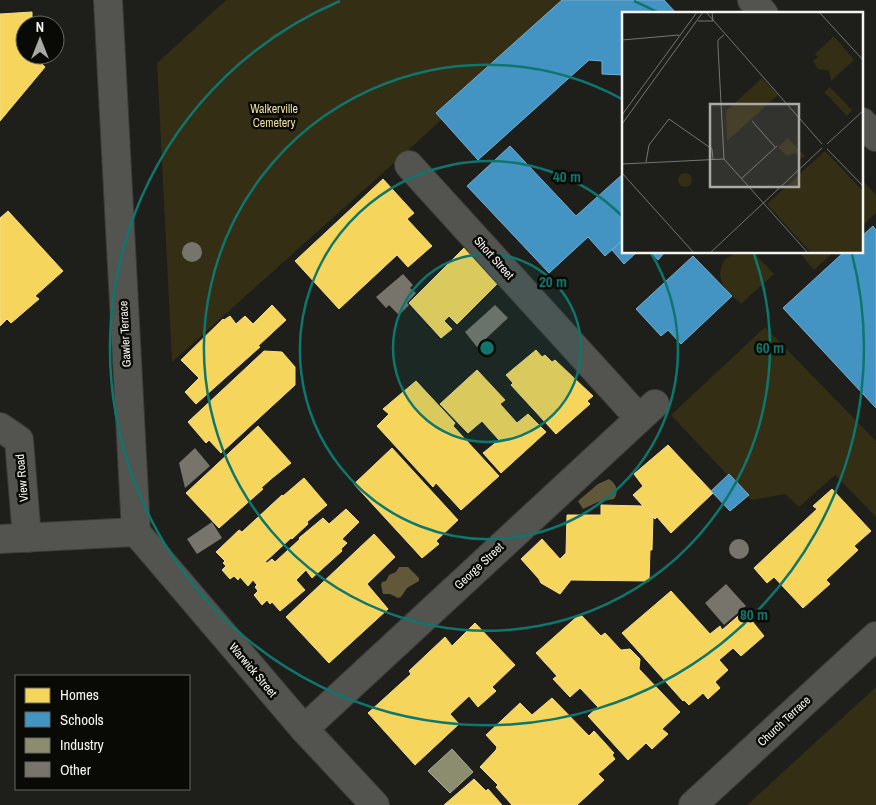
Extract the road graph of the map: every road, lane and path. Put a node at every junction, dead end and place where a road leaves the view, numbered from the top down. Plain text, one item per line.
1 (108, 0) edge
2 (752, 0) edge
3 (762, 12) edge
4 (864, 124) edge
5 (876, 137) edge
6 (409, 165) dead end
7 (647, 411) joint
8 (0, 426) edge
9 (136, 532) junction
10 (27, 538) junction
11 (0, 539) edge
12 (876, 636) edge
13 (304, 729) junction
14 (375, 805) edge
15 (693, 805) edge

1 - 9 street, Gawler Terrace
2 - 3 street
4 - 5 street
6 - 7 street, Short Street
7 - 13 street, George Street
8 - 10 street, View Road
9 - 10 street
9 - 13 street, Warwick Street
10 - 11 street
12 - 15 street, Church Terrace
13 - 14 street, Warwick Street

